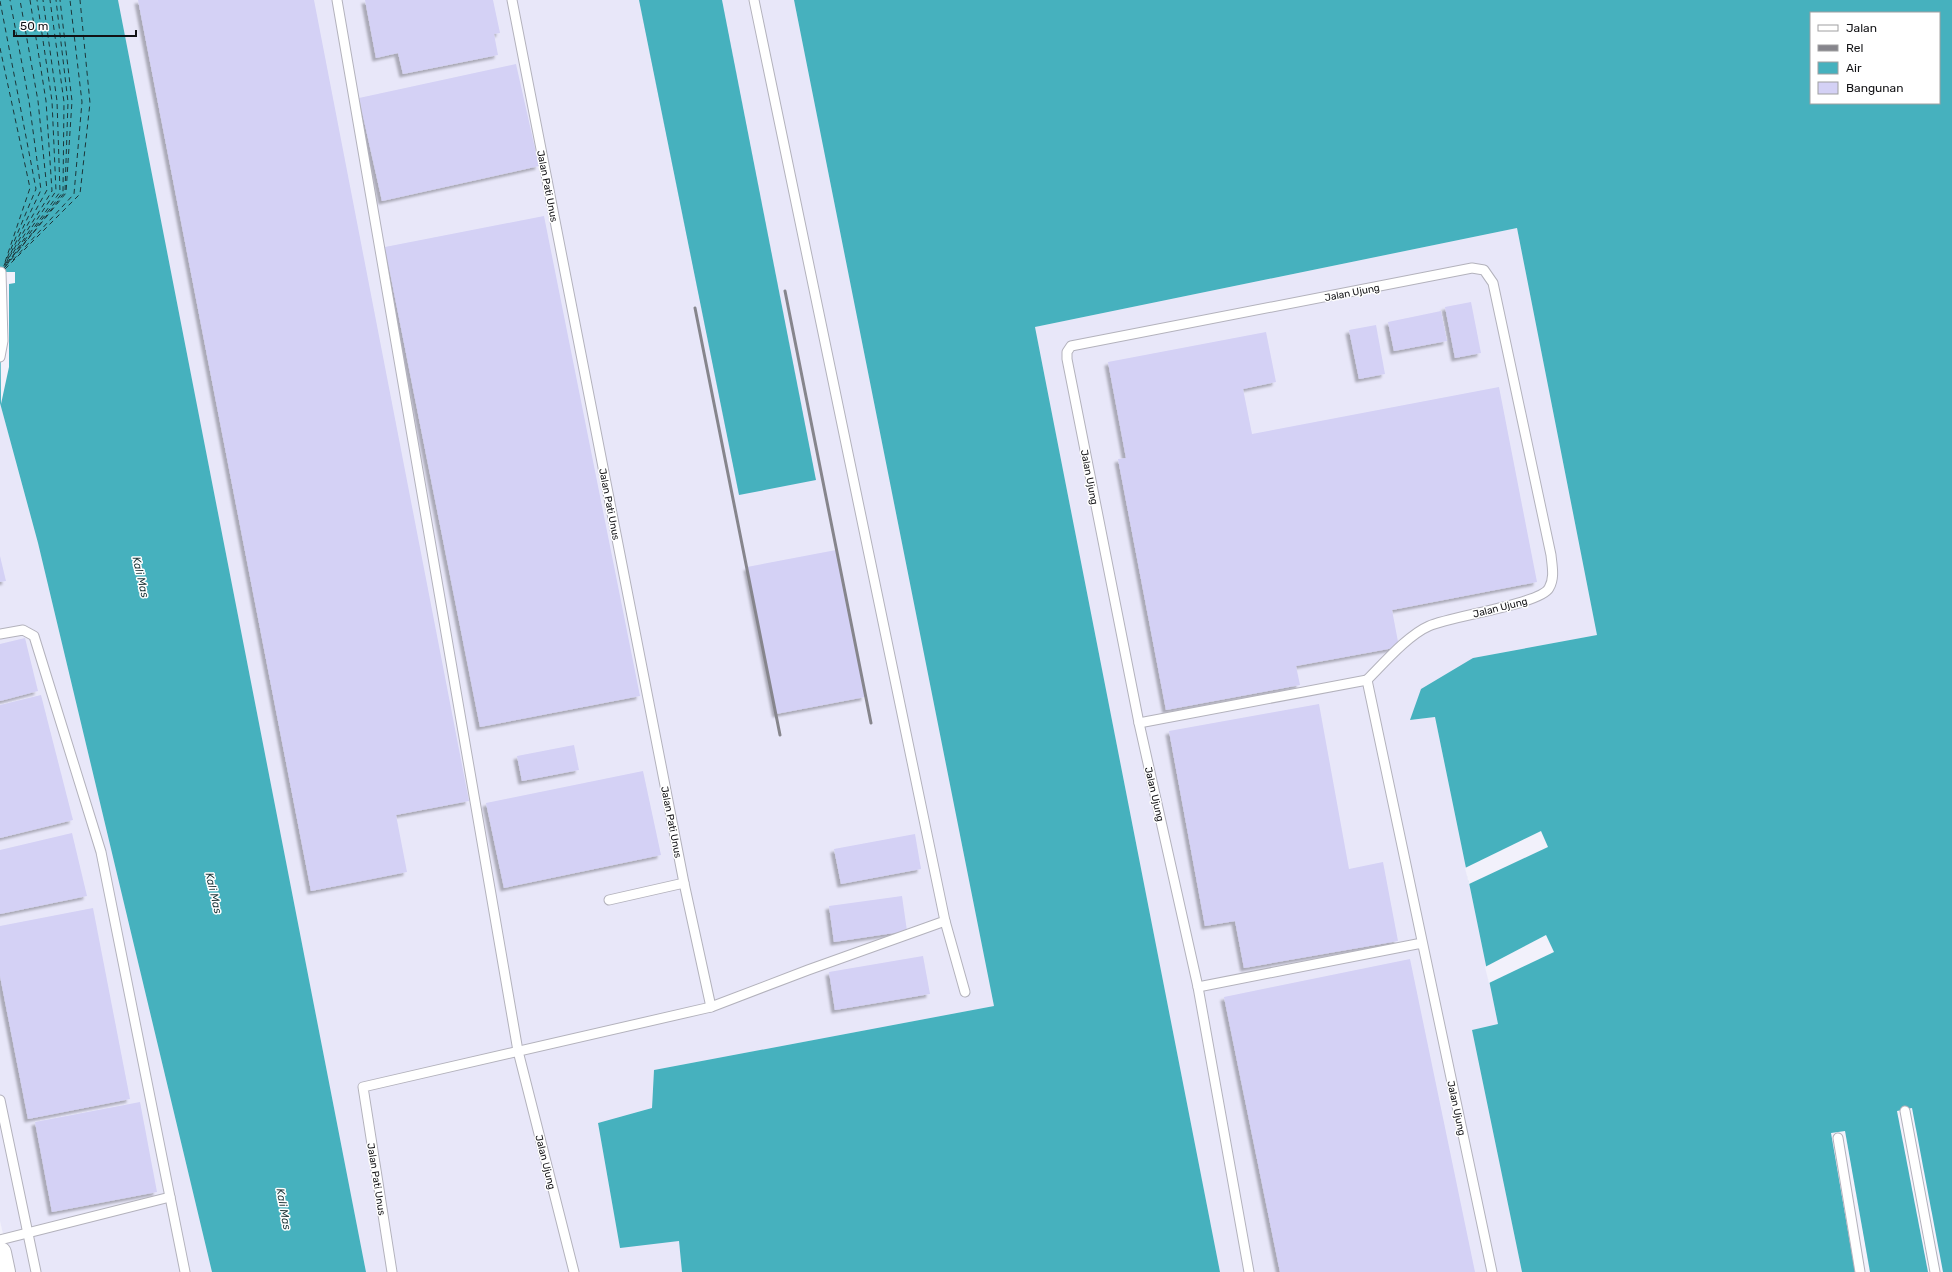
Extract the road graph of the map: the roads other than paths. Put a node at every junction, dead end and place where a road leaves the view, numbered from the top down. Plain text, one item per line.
1 (337, 0) edge
2 (512, 0) edge
3 (754, 0) edge
4 (1, 272) dead end
5 (0, 357) edge
6 (0, 634) edge
7 (1367, 680) junction
8 (1139, 723) junction
9 (684, 883) junction
10 (609, 900) dead end
11 (945, 922) junction
12 (1422, 943) junction
13 (1198, 987) junction
14 (965, 992) dead end
15 (711, 1007) junction
16 (518, 1051) junction
17 (0, 1100) edge
18 (1905, 1111) dead end
19 (1838, 1138) dead end
20 (170, 1197) junction
21 (30, 1234) junction
22 (1, 1258) edge
23 (36, 1272) edge
24 (185, 1272) edge
25 (392, 1272) edge
26 (574, 1272) edge
27 (1248, 1272) edge
28 (1492, 1272) edge
29 (1860, 1272) edge
30 (1935, 1272) edge

1 - 16 lane, Jalan Ujung
2 - 9 lane, Jalan Pati Unus
3 - 11 lane
4 - 5 lane
6 - 20 lane
7 - 8 lane
7 - 8 lane, Jalan Ujung
7 - 12 lane, Jalan Ujung
8 - 13 lane, Jalan Ujung
9 - 10 lane
9 - 15 lane, Jalan Pati Unus
11 - 14 lane
11 - 15 lane
12 - 13 lane
12 - 28 lane, Jalan Ujung
13 - 27 lane, Jalan Ujung
15 - 16 lane
16 - 25 lane, Jalan Pati Unus
16 - 26 lane, Jalan Ujung
17 - 21 lane
18 - 30 lane
19 - 29 lane
20 - 21 lane
20 - 24 lane
21 - 22 lane
21 - 23 lane

